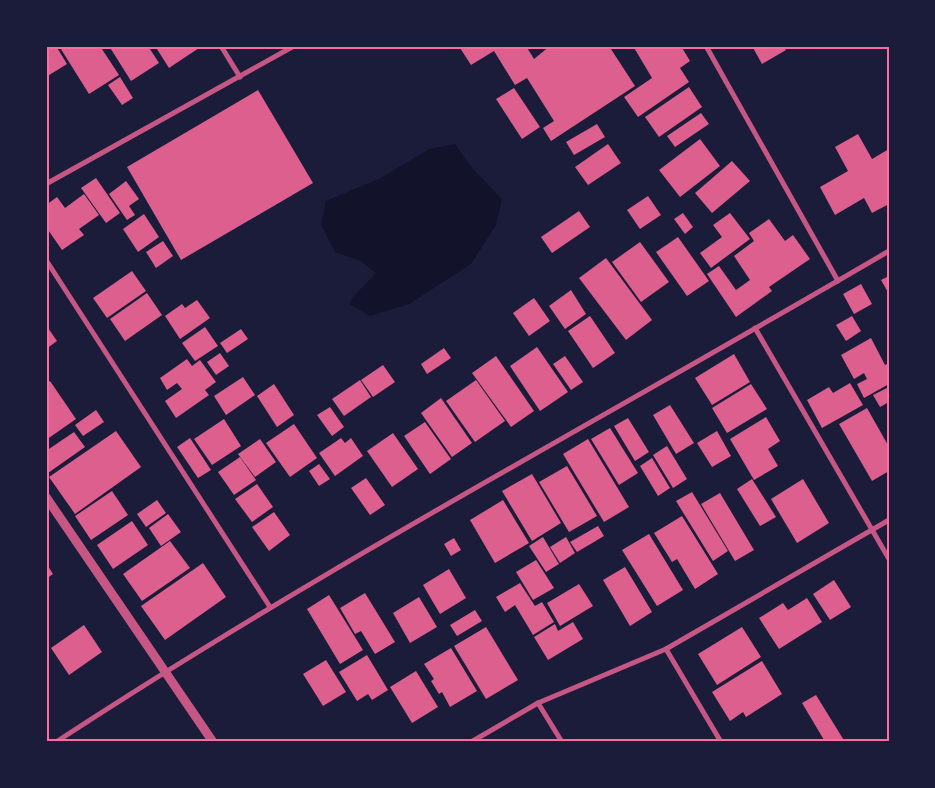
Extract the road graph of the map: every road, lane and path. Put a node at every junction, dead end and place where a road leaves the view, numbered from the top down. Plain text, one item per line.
1 (221, 46) edge
2 (294, 46) edge
3 (706, 46) edge
4 (240, 77) junction
5 (46, 184) edge
6 (889, 251) edge
7 (46, 260) edge
8 (838, 281) junction
9 (755, 328) junction
10 (46, 498) edge
11 (889, 520) edge
12 (872, 530) junction
13 (889, 559) edge
14 (270, 608) junction
15 (666, 649) junction
16 (165, 670) junction
17 (538, 703) junction
18 (56, 742) edge
19 (213, 742) edge
20 (471, 742) edge
21 (562, 742) edge
22 (721, 742) edge

1 - 4 street
2 - 4 street
3 - 8 street
4 - 5 street
6 - 8 street
7 - 14 street
8 - 9 street
9 - 12 street
9 - 14 street
10 - 16 street
11 - 12 street
12 - 13 street
12 - 15 street
14 - 16 street
15 - 17 street
15 - 22 street
16 - 18 street
16 - 19 street
17 - 20 street
17 - 21 street

